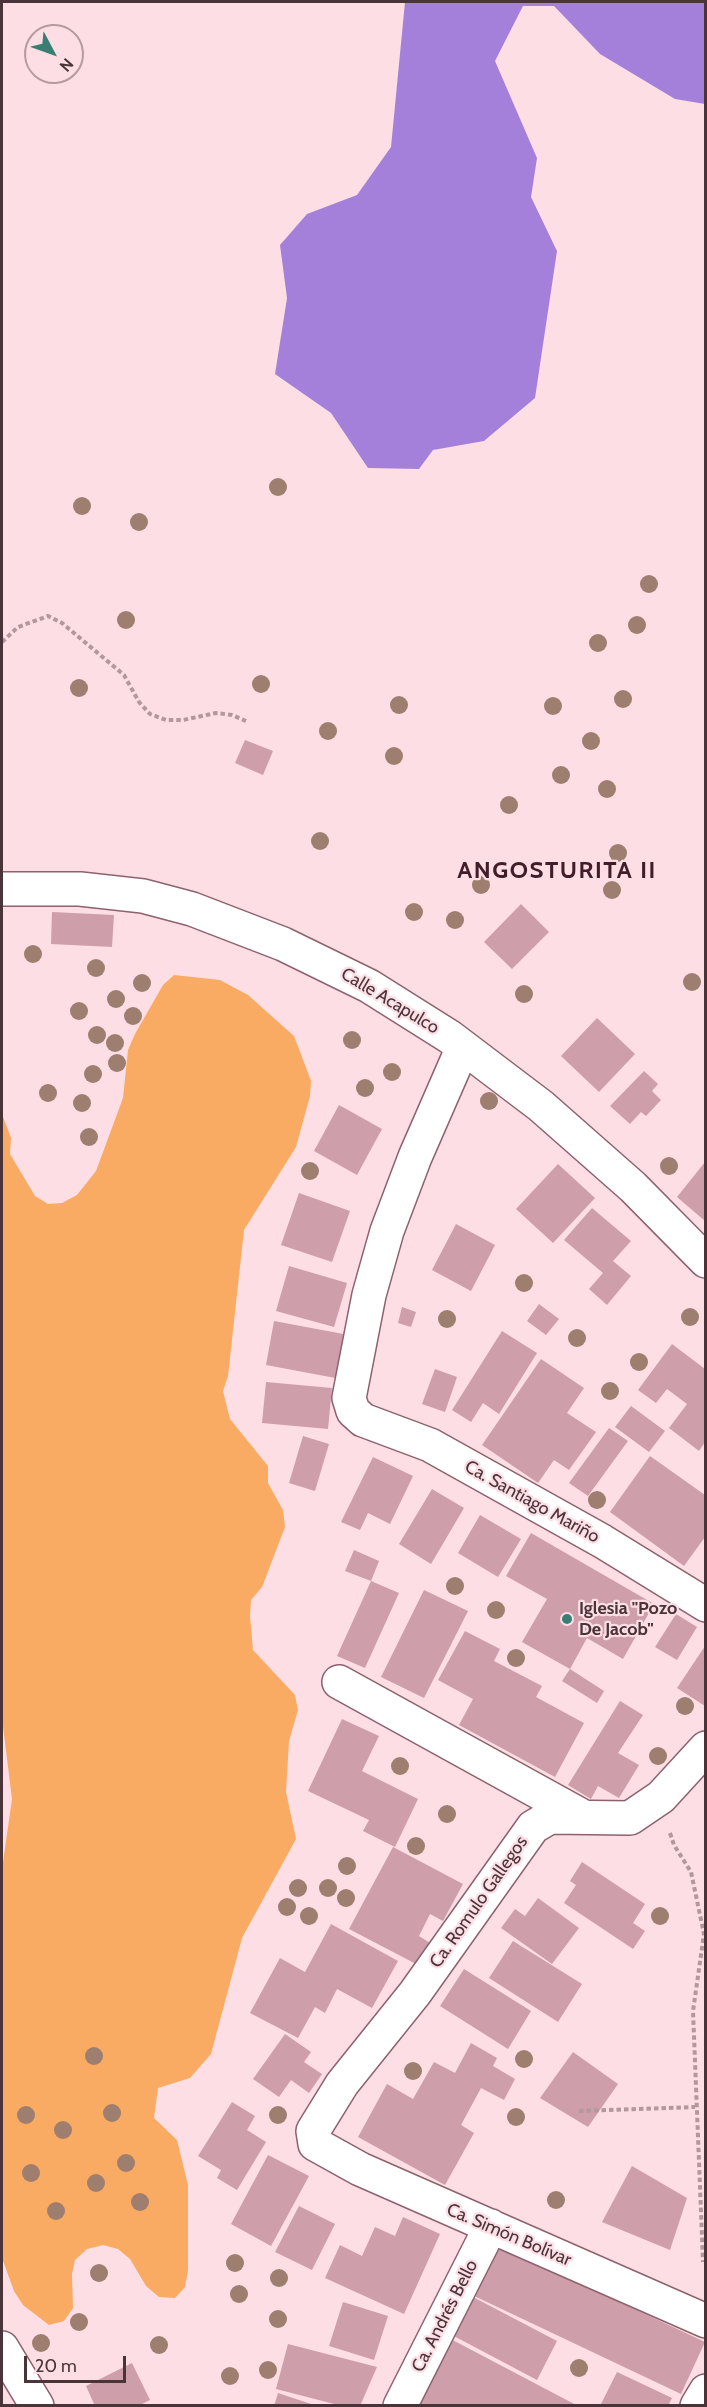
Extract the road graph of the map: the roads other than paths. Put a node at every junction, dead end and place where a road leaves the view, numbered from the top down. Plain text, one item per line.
1 (2, 889) edge
2 (463, 1047) junction
3 (705, 1262) edge
4 (705, 1605) edge
5 (339, 1682) dead end
6 (705, 1748) edge
7 (582, 1816) junction
8 (315, 2144) joint
9 (491, 2226) junction
10 (705, 2321) edge
11 (2, 2348) edge
12 (705, 2391) edge
13 (37, 2406) edge
14 (400, 2406) edge
15 (697, 2406) edge

1 - 2 street, Calle Acapulco
2 - 3 street, Calle Acapulco
2 - 4 street, Ca. Santiago Mariño
5 - 7 street
6 - 7 street, Ca. Romulo Gallegos
7 - 8 street, Ca. Romulo Gallegos
8 - 9 street, Ca. Simón Bolívar
9 - 10 street, Ca. Simón Bolívar
9 - 14 street, Ca. Andrés Bello
11 - 13 street
12 - 15 street

